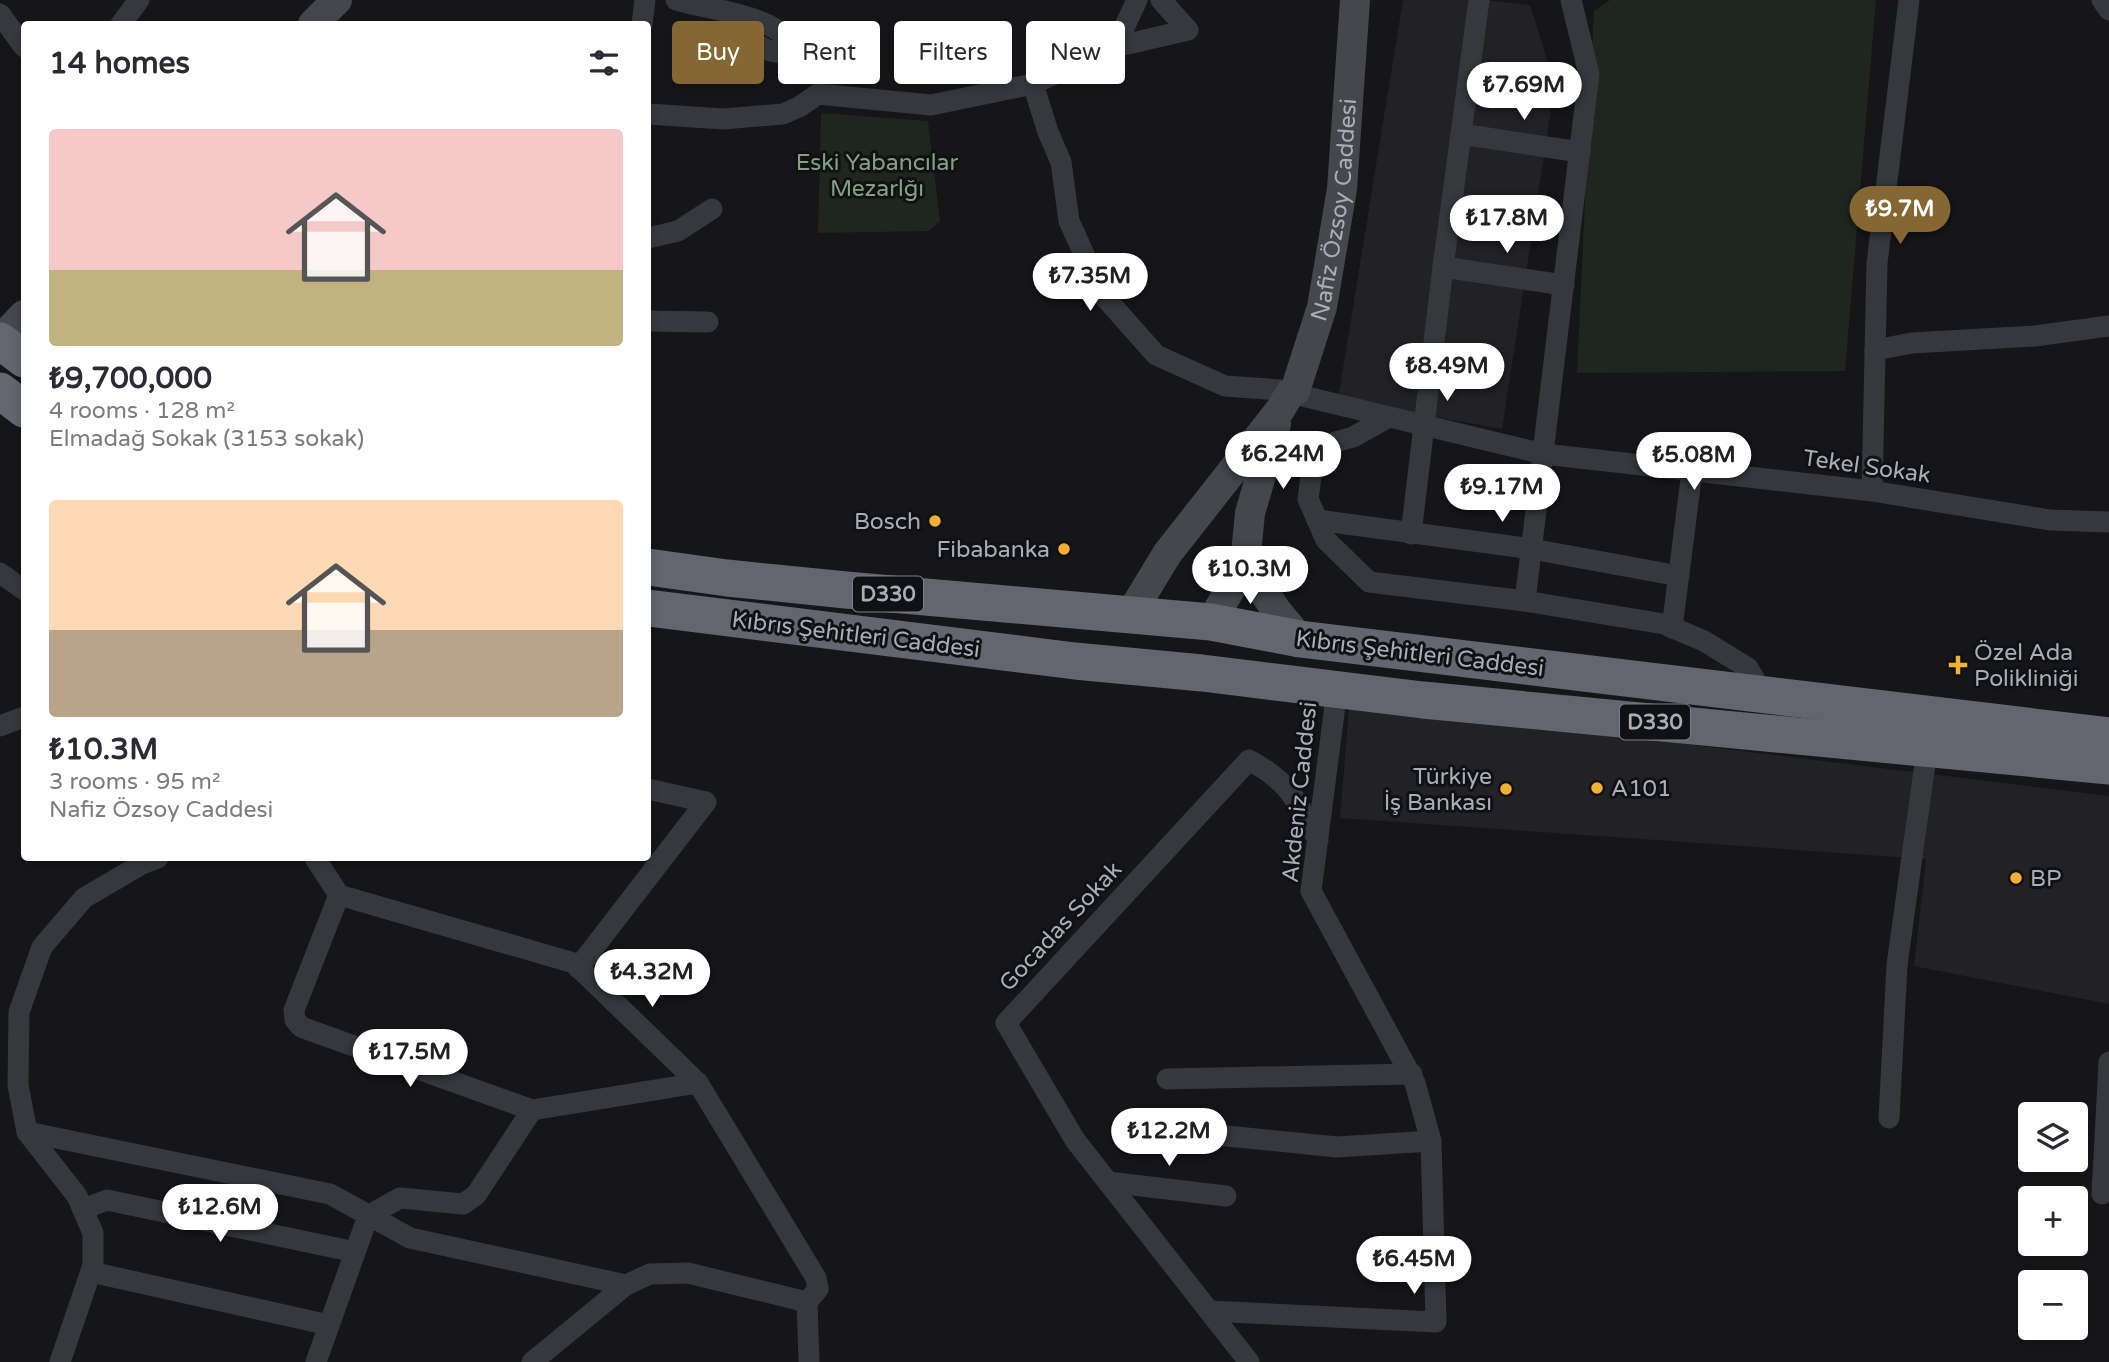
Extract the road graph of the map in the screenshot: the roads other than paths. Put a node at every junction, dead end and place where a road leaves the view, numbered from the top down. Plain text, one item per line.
1 (139, 0) edge
2 (337, 0) edge
3 (645, 0) edge
4 (676, 0) edge
5 (1137, 0) edge
6 (1161, 0) edge
7 (1355, 0) edge
8 (1479, 0) edge
9 (1572, 0) edge
10 (1909, 0) edge
11 (2102, 0) edge
12 (2109, 10) edge
13 (726, 11) dead end
14 (0, 14) edge
15 (123, 21) edge
16 (316, 21) edge
17 (642, 21) edge
18 (1125, 26) edge
19 (13, 37) edge
20 (1125, 45) edge
21 (1033, 84) joint
22 (651, 114) edge
23 (1461, 134) junction
24 (1580, 152) junction
25 (712, 209) dead end
26 (651, 237) edge
27 (1443, 267) junction
28 (1564, 285) junction
29 (21, 318) edge
30 (651, 321) edge
31 (708, 322) dead end
32 (2109, 326) edge
33 (0, 340) edge
34 (1875, 350) junction
35 (21, 357) edge
36 (0, 391) edge
37 (1288, 398) junction
38 (21, 407) edge
39 (1389, 417) junction
40 (1423, 425) junction
41 (1544, 454) junction
42 (1692, 471) junction
43 (1872, 491) junction
44 (1317, 520) junction
45 (2109, 522) edge
46 (1411, 534) junction
47 (1532, 549) junction
48 (1245, 564) junction
49 (651, 567) edge
50 (0, 573) edge
51 (1679, 576) junction
52 (21, 588) edge
53 (1525, 601) junction
54 (651, 608) edge
55 (1130, 615) junction
56 (1211, 622) junction
57 (1672, 628) junction
58 (1300, 639) junction
59 (1122, 666) junction
60 (1202, 673) junction
61 (1336, 690) junction
62 (1764, 695) junction
63 (21, 718) edge
64 (0, 726) edge
65 (2109, 736) edge
66 (1927, 749) junction
67 (2109, 766) edge
68 (651, 790) edge
69 (1318, 840) junction
70 (150, 861) edge
71 (317, 861) edge
72 (339, 895) junction
73 (578, 968) junction
74 (2109, 1062) edge
75 (1167, 1079) dead end
76 (1414, 1079) junction
77 (698, 1083) junction
78 (532, 1110) junction
79 (1889, 1118) dead end
80 (1177, 1131) dead end
81 (27, 1132) junction
82 (1431, 1142) junction
83 (1108, 1182) junction
84 (2102, 1194) dead end
85 (1226, 1196) dead end
86 (83, 1209) junction
87 (368, 1216) junction
88 (355, 1252) junction
89 (91, 1272) junction
90 (626, 1285) junction
91 (807, 1302) junction
92 (1209, 1311) junction
93 (329, 1325) junction
94 (60, 1362) edge
95 (316, 1362) edge
96 (532, 1362) edge
97 (809, 1362) edge
98 (1249, 1362) edge

1 - 15 street
2 - 16 main road
3 - 17 street
4 - 13 street
5 - 18 street
6 - 20 street
7 - 37 main road, Nafiz Özsoy Caddesi
8 - 23 street
9 - 24 street
10 - 34 street
11 - 12 street
14 - 19 street
21 - 22 street
21 - 37 street, Tekel Sokak
23 - 24 street
23 - 27 street
24 - 28 street
25 - 26 street
27 - 28 street
27 - 40 street
28 - 41 street
29 - 33 main road
30 - 31 street
32 - 34 street
33 - 35 highway
34 - 43 street
36 - 38 highway
37 - 39 street, Tekel Sokak
37 - 48 main road, Nafiz Özsoy Caddesi
37 - 55 main road, Nafiz Özsoy Caddesi
39 - 40 street, Tekel Sokak
39 - 44 street
40 - 41 street, Tekel Sokak
40 - 46 street
41 - 42 street, Tekel Sokak
41 - 47 street
42 - 43 street, Tekel Sokak
42 - 51 street
43 - 45 street, Tekel Sokak
44 - 46 street
44 - 53 street
46 - 47 street
47 - 51 street
47 - 53 street
48 - 56 main road, Nafiz Özsoy Caddesi
48 - 58 main road
49 - 55 highway, Kıbrıs Şehitleri Caddesi / D330
50 - 52 street
51 - 57 street
53 - 57 street
54 - 59 highway, Kıbrıs Şehitleri Caddesi / D330
55 - 56 highway, Kıbrıs Şehitleri Caddesi / D330
55 - 59 highway
56 - 58 highway, Kıbrıs Şehitleri Caddesi / D330
56 - 60 highway
57 - 62 street
58 - 62 highway, Kıbrıs Şehitleri Caddesi / D330
59 - 60 highway, Kıbrıs Şehitleri Caddesi / D330
60 - 61 highway, Kıbrıs Şehitleri Caddesi / D330
61 - 66 highway, Kıbrıs Şehitleri Caddesi / D330
61 - 69 street, Akdeniz Caddesi
62 - 65 highway, Kıbrıs Şehitleri Caddesi / D330
63 - 64 street
66 - 67 highway, Kıbrıs Şehitleri Caddesi / D330
66 - 79 street
68 - 73 street
69 - 76 street, Akdeniz Caddesi
69 - 83 street, Gocadas Sokak
70 - 81 street
71 - 72 street
72 - 73 street
72 - 78 street
73 - 77 street
74 - 84 street
75 - 76 street
76 - 82 street, Akdeniz Caddesi
77 - 78 street
77 - 91 street
78 - 87 street
80 - 82 street
81 - 86 street
81 - 87 street
82 - 92 street, Akdeniz Caddesi
83 - 85 street
83 - 92 street, Gocadas Sokak
86 - 88 street
86 - 89 street
87 - 88 street
87 - 90 street
88 - 93 street
89 - 93 street
89 - 94 street
90 - 91 street
90 - 96 street
91 - 97 street
92 - 98 street, Gocadas Sokak
93 - 95 street

